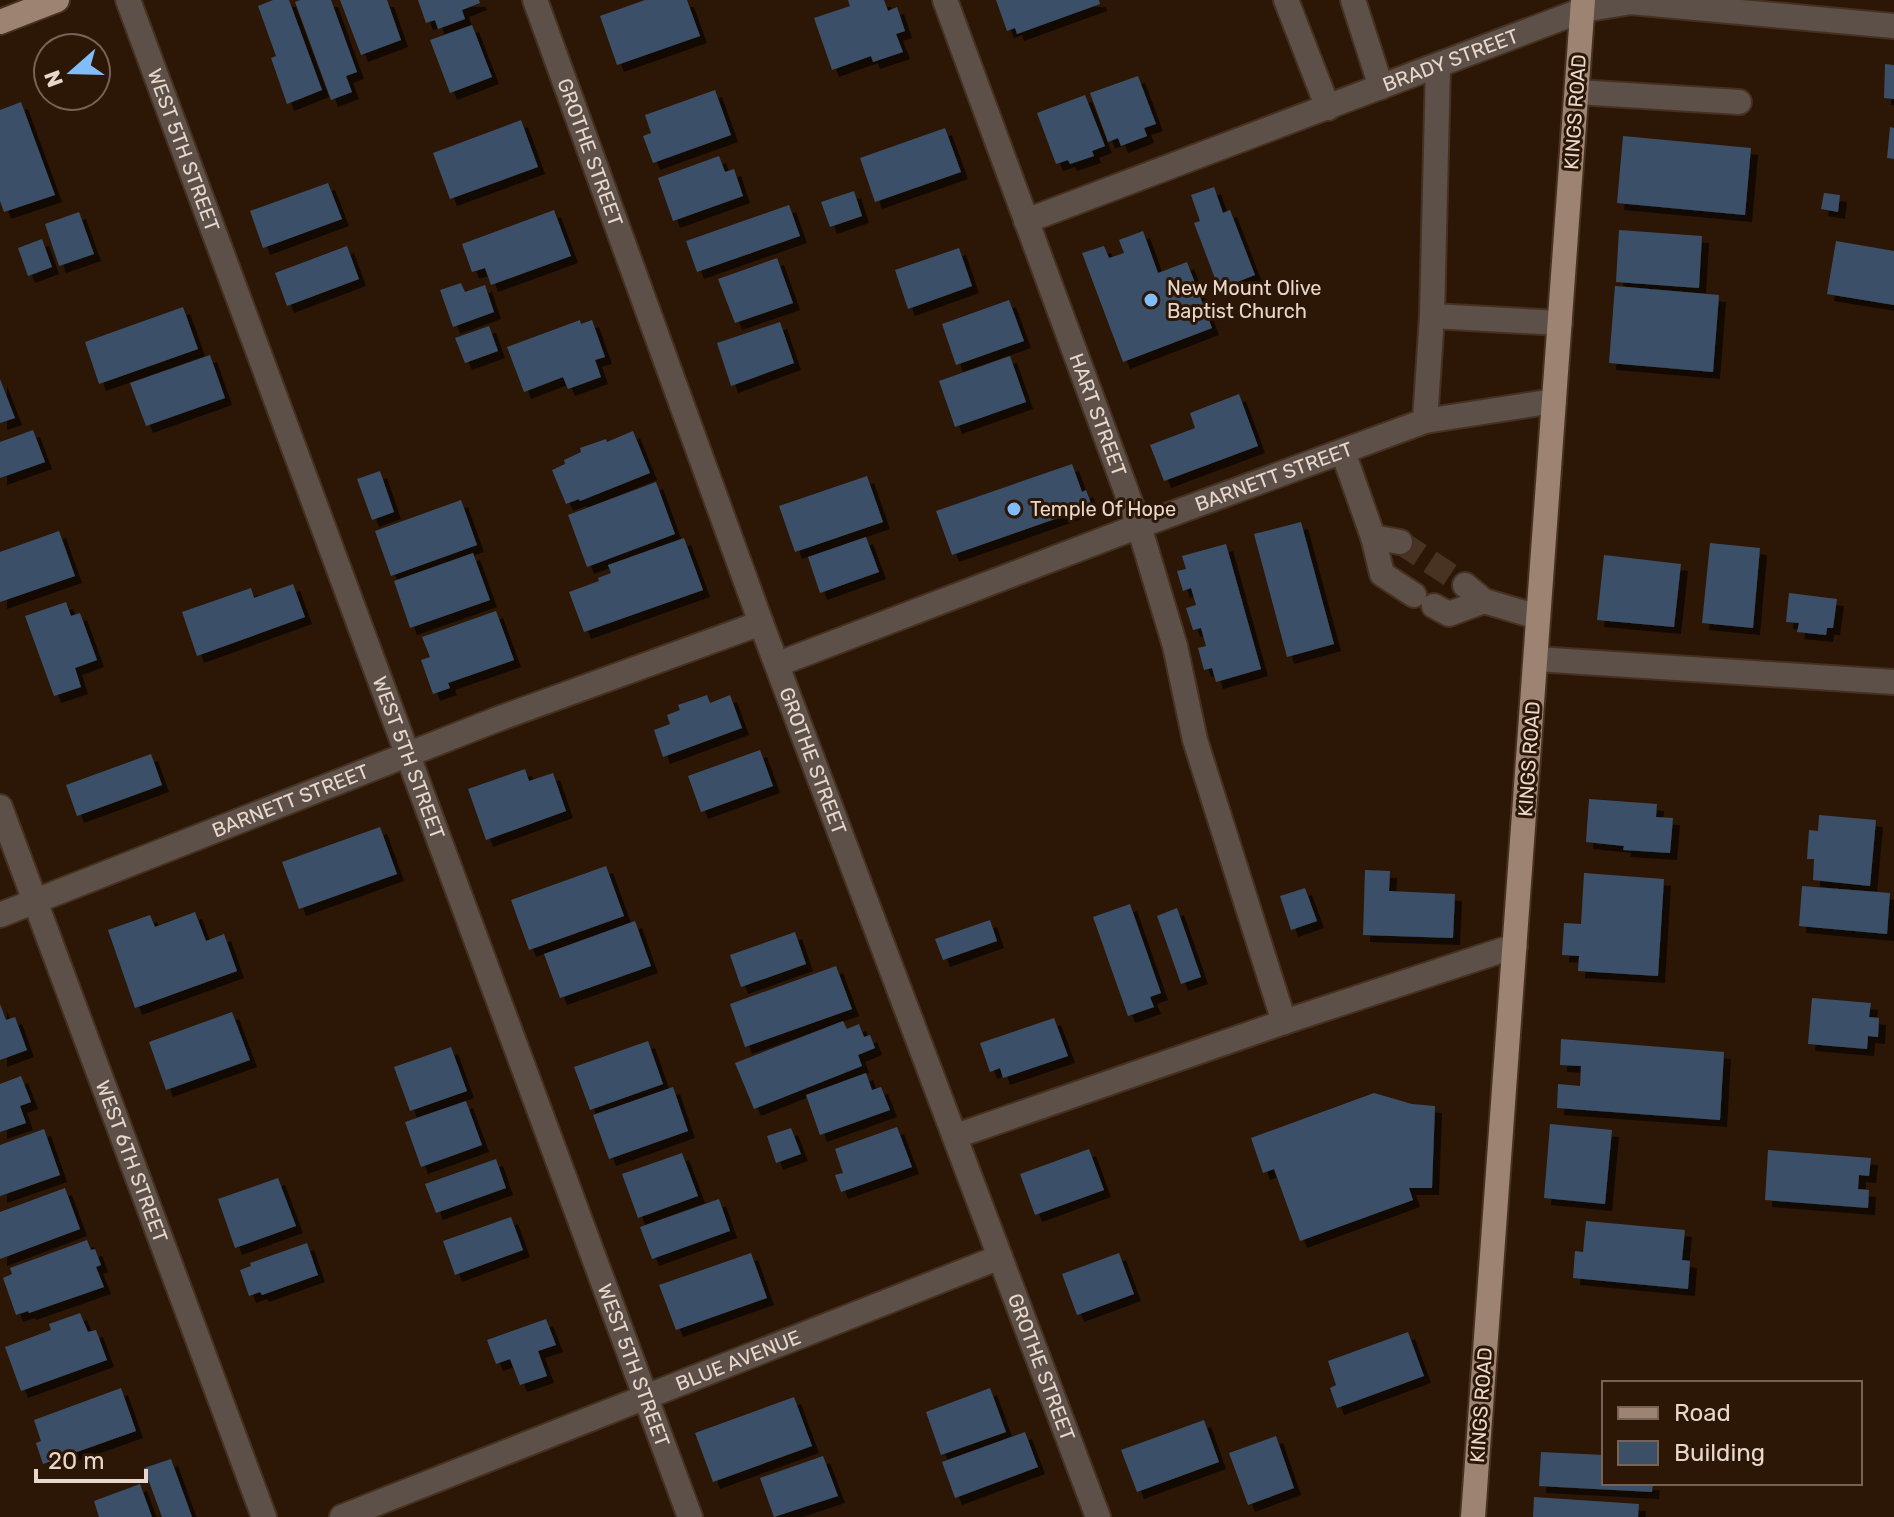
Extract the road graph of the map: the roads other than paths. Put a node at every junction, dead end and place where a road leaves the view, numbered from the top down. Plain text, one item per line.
1 (57, 0) edge
2 (128, 0) edge
3 (535, 0) edge
4 (945, 0) edge
5 (1286, 0) edge
6 (1353, 0) edge
7 (1583, 5) edge
8 (0, 22) edge
9 (1894, 26) edge
10 (1438, 66) junction
11 (1381, 87) junction
12 (1577, 92) junction
13 (1739, 102) dead end
14 (1328, 108) junction
15 (1026, 221) junction
16 (1432, 316) junction
17 (1560, 323) junction
18 (1554, 401) junction
19 (1425, 421) junction
20 (1343, 452) junction
21 (1139, 526) junction
22 (1373, 537) junction
23 (1400, 542) tunnel mouth
24 (1465, 585) tunnel mouth
25 (1484, 601) junction
26 (1538, 617) junction
27 (761, 623) junction
28 (1536, 659) junction
29 (778, 664) junction
30 (1894, 682) edge
31 (408, 754) junction
32 (0, 807) edge
33 (35, 901) junction
34 (0, 915) edge
35 (1515, 946) junction
36 (1284, 1022) junction
37 (956, 1136) junction
38 (1000, 1257) junction
39 (645, 1396) junction
40 (264, 1517) edge
41 (342, 1517) edge
42 (690, 1517) edge
43 (1098, 1517) edge
44 (1473, 1517) edge

1 - 8 main road
2 - 31 street, WEST 5TH STREET
3 - 27 street, GROTHE STREET
4 - 15 street, HART STREET
5 - 14 street
6 - 11 street
7 - 9 street, BRADY STREET
7 - 10 street, BRADY STREET
7 - 12 main road, KINGS ROAD
10 - 11 street, BRADY STREET
10 - 16 street
11 - 14 street, BRADY STREET
12 - 13 street
12 - 17 main road, KINGS ROAD
14 - 15 street, BRADY STREET
15 - 21 street, HART STREET
16 - 17 street
16 - 19 street
17 - 18 main road, KINGS ROAD
18 - 19 street, BARNETT STREET
18 - 26 main road, KINGS ROAD
19 - 20 street, BARNETT STREET
20 - 21 street, BARNETT STREET
20 - 22 street
21 - 29 street, BARNETT STREET
21 - 36 street, HART STREET
22 - 23 street
22 - 25 street
24 - 25 street
25 - 26 street
26 - 28 main road, KINGS ROAD
27 - 29 street, GROTHE STREET
27 - 31 street, BARNETT STREET
28 - 30 street
28 - 35 main road, KINGS ROAD
29 - 37 street, GROTHE STREET
31 - 33 street, BARNETT STREET
31 - 39 street, WEST 5TH STREET
32 - 33 street, WEST 6TH STREET
33 - 34 street, BARNETT STREET
33 - 40 street, WEST 6TH STREET
35 - 36 street
35 - 44 main road, KINGS ROAD
36 - 37 street
37 - 38 street, GROTHE STREET
38 - 39 street, BLUE AVENUE
38 - 43 street, GROTHE STREET
39 - 41 street, BLUE AVENUE
39 - 42 street, WEST 5TH STREET

